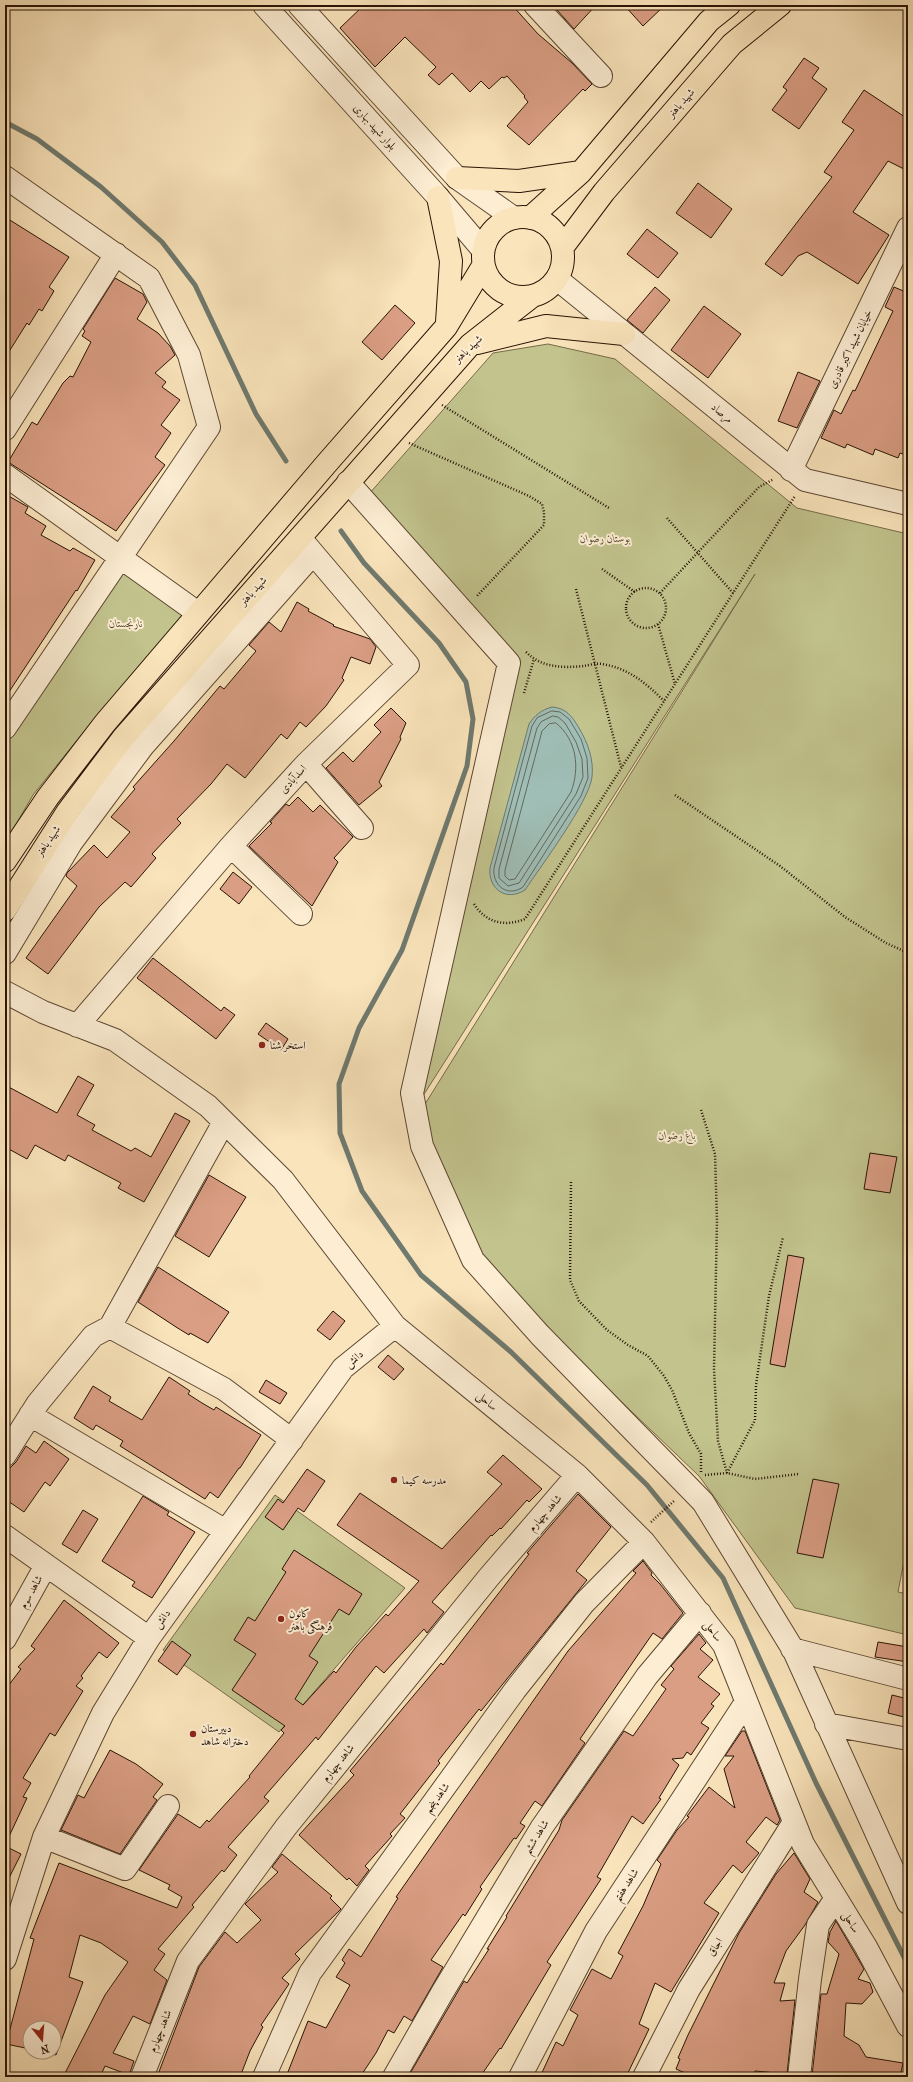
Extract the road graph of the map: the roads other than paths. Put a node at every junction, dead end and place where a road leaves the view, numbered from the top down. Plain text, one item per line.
1 (264, 5) edge
2 (535, 5) edge
3 (729, 5) edge
4 (780, 5) edge
5 (310, 9) edge
6 (601, 76) dead end
7 (581, 172) junction
8 (5, 177) edge
9 (457, 178) junction
10 (438, 197) junction
11 (522, 218) junction
12 (908, 228) edge
13 (562, 248) junction
14 (116, 254) junction
15 (483, 258) junction
16 (557, 279) junction
17 (531, 297) junction
18 (446, 327) junction
19 (624, 334) junction
20 (470, 345) junction
21 (5, 428) edge
22 (5, 475) edge
23 (798, 475) junction
24 (348, 482) junction
25 (908, 504) edge
26 (306, 546) junction
27 (121, 558) junction
28 (198, 613) junction
29 (5, 728) edge
30 (306, 764) junction
31 (362, 828) dead end
32 (230, 846) junction
33 (5, 861) edge
34 (5, 910) edge
35 (301, 914) dead end
36 (5, 953) edge
37 (5, 992) edge
38 (77, 1026) junction
39 (224, 1122) junction
40 (395, 1326) junction
41 (110, 1327) junction
42 (30, 1415) junction
43 (292, 1440) junction
44 (5, 1455) edge
45 (577, 1475) junction
46 (226, 1531) junction
47 (646, 1533) junction
48 (5, 1536) edge
49 (46, 1565) junction
50 (700, 1613) junction
51 (149, 1638) junction
52 (5, 1639) edge
53 (792, 1648) junction
54 (908, 1678) edge
55 (746, 1702) junction
56 (826, 1724) junction
57 (908, 1739) edge
58 (168, 1806) dead end
59 (794, 1822) junction
60 (44, 1837) junction
61 (836, 1898) junction
62 (908, 1903) edge
63 (5, 1960) edge
64 (907, 2023) edge
65 (142, 2077) edge
66 (264, 2077) edge
67 (394, 2077) edge
68 (520, 2077) edge
69 (644, 2077) edge
70 (799, 2077) edge

1 - 10 street, بلوار شهید بهاری
2 - 6 street
3 - 7 main road
4 - 13 main road, شهید باهنر
5 - 9 street
7 - 9 main road
7 - 11 main road
8 - 14 street
9 - 11 street
10 - 15 street, بلوار شهید بهاری
10 - 18 main road
11 - 13 main road
11 - 15 main road
12 - 23 street, خیابان شهید اکبر قادری
13 - 16 main road
14 - 21 street
14 - 27 street
15 - 17 main road
15 - 18 main road
16 - 17 main road
16 - 19 street, مرصاد
17 - 20 main road, شهید باهنر
18 - 28 main road
19 - 20 main road
19 - 23 street, مرصاد
20 - 24 main road, شهید باهنر
22 - 27 street
23 - 25 street, مرصاد
24 - 26 main road, شهید باهنر
24 - 53 street
26 - 30 street, اسدآبادی
26 - 34 main road, شهید باهنر
26 - 36 street
27 - 28 street
27 - 29 street
28 - 33 main road
30 - 31 street
30 - 32 street, اسدآبادی
32 - 35 street
32 - 38 street, اسدآبادی
37 - 38 street, ساحلی
38 - 39 street, ساحلی
39 - 40 street, ساحلی
39 - 41 street
40 - 43 street, دانش
40 - 45 street, ساحلی
41 - 42 street
41 - 43 street
42 - 44 street
42 - 46 street
43 - 46 street, دانش
45 - 47 street, ساحلی
45 - 65 street, شاهد چهارم
46 - 51 street, دانش
47 - 50 street, ساحلی
47 - 66 street, شاهد پنجم
48 - 49 street
49 - 51 street
49 - 52 street, شاهد سوم
50 - 55 street, ساحلی
50 - 67 street, شاهد ششم
51 - 60 street, دانش
53 - 54 street
53 - 56 street
55 - 59 street, ساحلی
55 - 68 street, شاهد هفتم
56 - 57 street
56 - 62 street
58 - 60 street
59 - 61 street, ساحلی
59 - 69 street, اجاق
60 - 63 street, دانش
61 - 64 street, ساحلی
61 - 70 street

